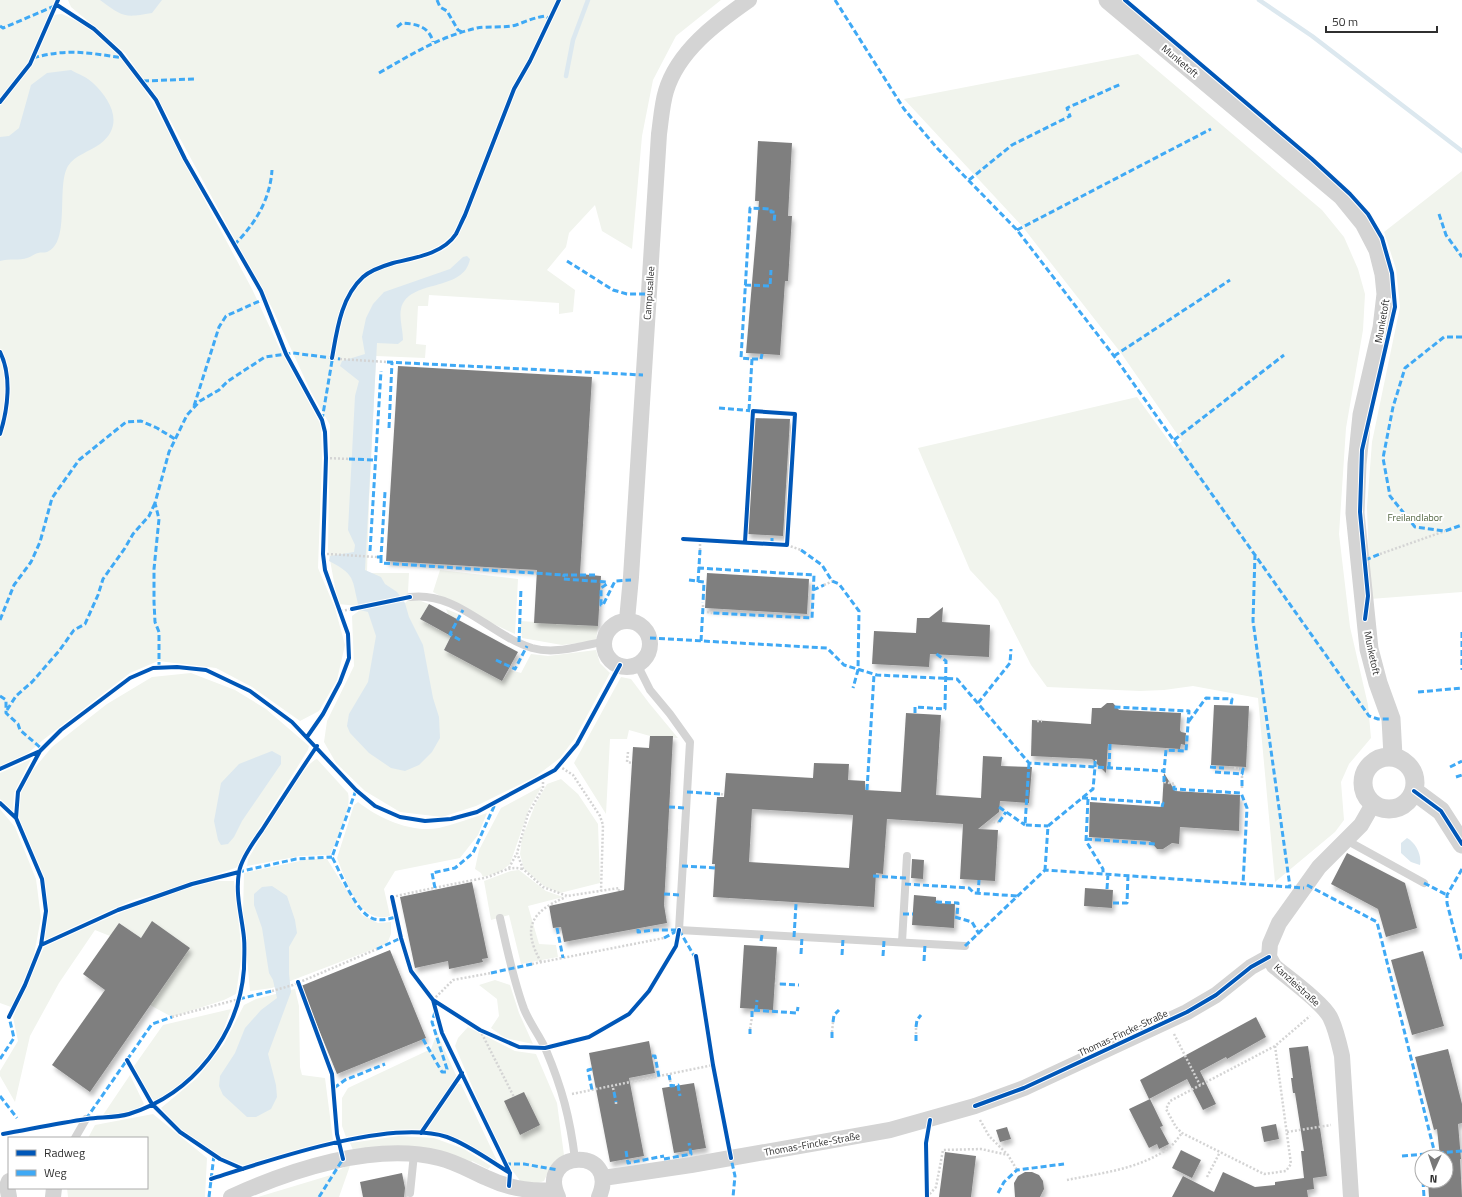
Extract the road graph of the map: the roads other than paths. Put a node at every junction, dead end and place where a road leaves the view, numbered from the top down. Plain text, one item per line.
1 (749, 0) edge
2 (1108, 0) edge
3 (410, 598) dead end
4 (627, 620) junction
5 (604, 642) junction
6 (638, 664) junction
7 (1392, 756) junction
8 (1414, 791) junction
9 (1373, 804) junction
10 (1346, 840) junction
11 (1462, 844) edge
12 (907, 856) dead end
13 (1424, 883) dead end
14 (500, 918) dead end
15 (902, 942) junction
16 (965, 946) dead end
17 (1269, 957) junction
18 (86, 1119) dead end
19 (76, 1137) edge
20 (414, 1154) junction
21 (575, 1159) junction
22 (603, 1178) junction
23 (8, 1184) edge
24 (410, 1193) dead end
25 (556, 1193) edge
26 (9, 1197) edge
27 (231, 1197) edge
28 (599, 1197) edge
29 (1351, 1197) edge

1 - 4 street, Campusallee
2 - 7 street, Munketoft
3 - 5 lane
4 - 5 street
4 - 6 street
5 - 6 street
6 - 15 lane
7 - 8 street
7 - 9 street
8 - 9 street
8 - 11 street
9 - 10 street, Kanzleistraße
10 - 13 lane
10 - 17 street, Kanzleistraße
12 - 15 lane
14 - 21 lane
15 - 16 lane
17 - 22 street, Thomas-Fincke-Straße
17 - 29 street, Kanzleistraße
18 - 19 lane
20 - 24 lane
20 - 25 street
20 - 27 street
21 - 22 street
21 - 25 street
22 - 28 street
23 - 26 street

